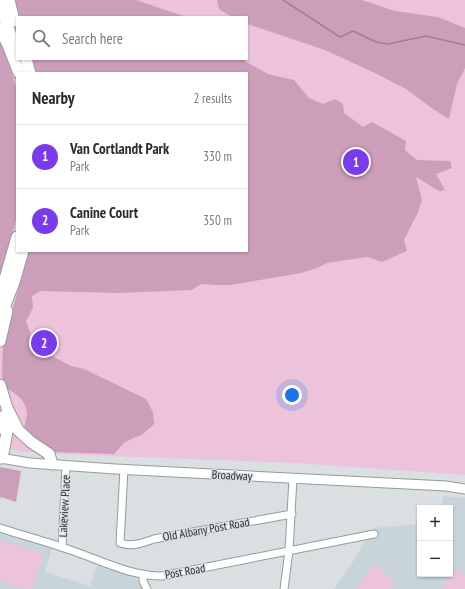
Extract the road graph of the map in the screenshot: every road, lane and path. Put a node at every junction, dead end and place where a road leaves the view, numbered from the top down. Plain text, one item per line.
1 (8, 0) edge
2 (0, 4) edge
3 (16, 25) edge
4 (0, 28) edge
5 (16, 50) edge
6 (19, 60) edge
7 (26, 60) edge
8 (19, 72) edge
9 (22, 72) edge
10 (30, 72) edge
11 (16, 243) edge
12 (23, 252) edge
13 (10, 280) junction
14 (0, 290) edge
15 (0, 296) edge
16 (0, 318) edge
17 (0, 342) edge
18 (0, 385) edge
19 (4, 401) junction
20 (0, 417) edge
21 (0, 428) edge
22 (1, 458) edge
23 (52, 464) junction
24 (66, 466) junction
25 (124, 469) junction
26 (293, 478) junction
27 (465, 489) edge
28 (292, 514) junction
29 (0, 528) edge
30 (374, 534) dead end
31 (62, 547) junction
32 (289, 551) junction
33 (143, 574) junction
34 (147, 589) edge
35 (284, 589) edge

1 - 3 highway
2 - 5 highway
4 - 8 highway
6 - 9 highway
7 - 10 highway
11 - 13 highway
12 - 13 highway
13 - 14 highway
13 - 15 highway
13 - 16 highway
13 - 17 highway
18 - 19 highway
19 - 22 highway
19 - 23 highway
20 - 21 highway
22 - 23 main road, Broadway
23 - 24 main road, Broadway
24 - 25 main road, Broadway
24 - 31 street, Lakeview Place
25 - 26 main road, Broadway
25 - 28 street, Old Albany Post Road
26 - 27 main road, Broadway
26 - 28 street
28 - 32 street
29 - 31 street, Post Road
30 - 32 street, Post Road
31 - 33 street, Post Road
32 - 33 street, Post Road
32 - 35 street
33 - 34 street

